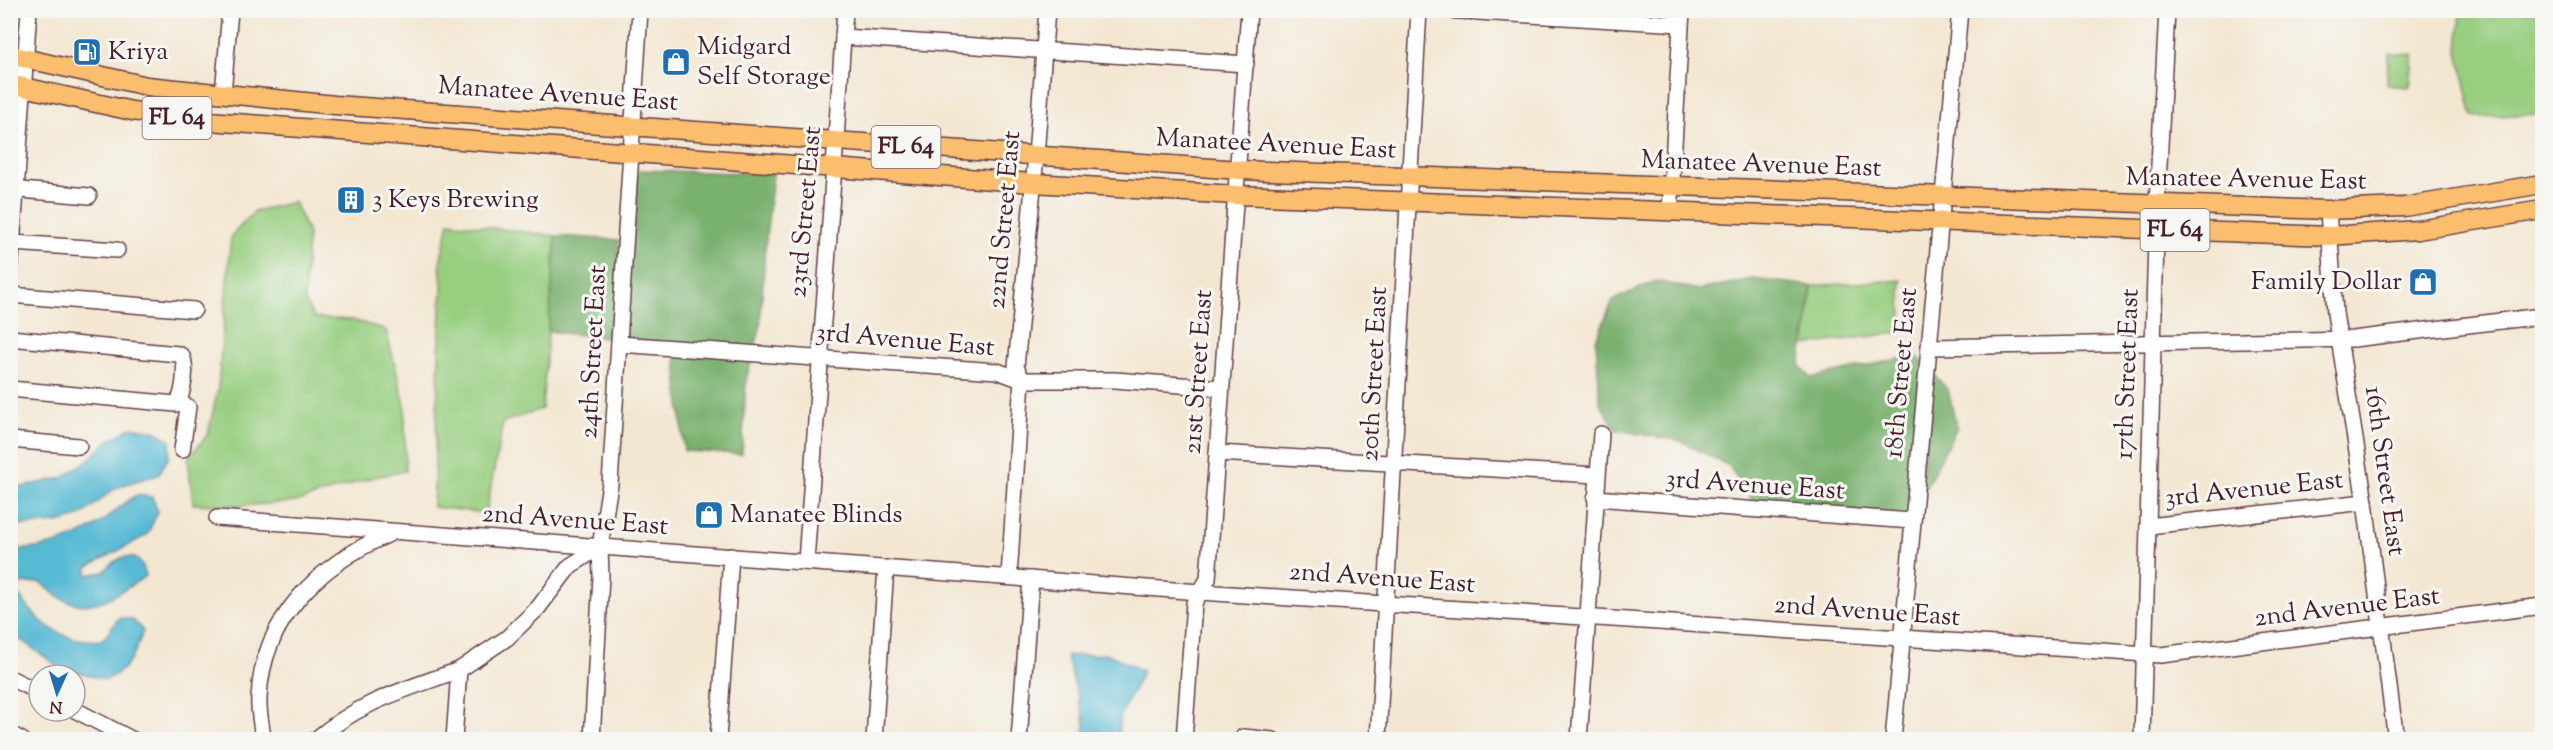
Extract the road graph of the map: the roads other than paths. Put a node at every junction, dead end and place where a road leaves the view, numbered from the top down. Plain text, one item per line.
1 (28, 10) edge
2 (230, 10) edge
3 (640, 10) edge
4 (845, 10) edge
5 (1047, 10) edge
6 (1249, 10) edge
7 (1419, 10) edge
8 (1443, 10) edge
9 (1960, 10) edge
10 (2167, 10) edge
11 (1682, 17) edge
12 (843, 37) junction
13 (1043, 51) junction
14 (18, 57) edge
15 (1246, 64) junction
16 (17, 86) edge
17 (224, 94) junction
18 (631, 125) junction
19 (836, 141) junction
20 (630, 151) junction
21 (1036, 156) junction
22 (833, 168) junction
23 (1240, 170) junction
24 (1410, 178) junction
25 (1033, 183) junction
26 (2542, 184) edge
27 (1671, 186) junction
28 (13, 189) edge
29 (1236, 195) junction
30 (88, 196) dead end
31 (1943, 197) junction
32 (1408, 203) junction
33 (2157, 204) junction
34 (2328, 210) junction
35 (2542, 210) edge
36 (1670, 212) junction
37 (1940, 223) junction
38 (2157, 230) junction
39 (2329, 236) junction
40 (13, 243) junction
41 (117, 250) dead end
42 (10, 274) edge
43 (10, 295) edge
44 (194, 310) dead end
45 (2542, 316) edge
46 (10, 338) edge
47 (2340, 339) junction
48 (2153, 342) junction
49 (619, 344) junction
50 (1929, 347) junction
51 (819, 357) junction
52 (1022, 380) junction
53 (1221, 388) junction
54 (10, 389) edge
55 (179, 402) junction
56 (1600, 434) dead end
57 (10, 440) edge
58 (79, 446) dead end
59 (182, 450) dead end
60 (1217, 453) junction
61 (1394, 462) junction
62 (1597, 475) junction
63 (1596, 498) junction
64 (2365, 502) junction
65 (217, 518) dead end
66 (1912, 521) junction
67 (2148, 526) junction
68 (392, 532) junction
69 (600, 547) junction
70 (731, 556) junction
71 (806, 562) junction
72 (886, 568) junction
73 (1009, 577) junction
74 (1031, 579) junction
75 (1200, 592) junction
76 (1386, 603) junction
77 (2542, 606) edge
78 (1587, 617) junction
79 (2381, 626) junction
80 (1903, 638) junction
81 (2145, 654) junction
82 (459, 670) junction
83 (10, 678) edge
84 (27, 686) edge
85 (87, 716) edge
86 (10, 734) edge
87 (1184, 737) edge
88 (1243, 737) dead end
89 (20, 739) edge
90 (133, 740) edge
91 (263, 740) edge
92 (315, 740) edge
93 (454, 740) edge
94 (592, 740) edge
95 (718, 740) edge
96 (873, 740) edge
97 (1019, 740) edge
98 (1273, 740) edge
99 (1378, 740) edge
100 (1579, 740) edge
101 (1893, 740) edge
102 (2142, 740) edge
103 (2396, 740) edge

1 - 14 street
2 - 17 street
3 - 18 street, 24th Street East
4 - 12 street, 23rd Street East
5 - 13 street, 22nd Street East
6 - 15 street, 21st Street East
7 - 24 street, 20th Street East
8 - 11 street
9 - 31 street, 18th Street East
10 - 33 street, 17th Street East
11 - 27 street
12 - 13 street
12 - 19 street, 23rd Street East
13 - 15 street
13 - 21 street, 22nd Street East
14 - 16 street
14 - 17 main road, Manatee Avenue East / FL 64
15 - 23 street, 21st Street East
16 - 20 main road, Manatee Avenue East / FL 64
16 - 28 street
17 - 18 main road, Manatee Avenue East / FL 64
18 - 19 main road, Manatee Avenue East / FL 64
18 - 20 street, 24th Street East
19 - 21 main road, Manatee Avenue East / FL 64
19 - 22 street, 23rd Street East
20 - 22 main road, Manatee Avenue East / FL 64
20 - 49 street, 24th Street East
21 - 23 main road, Manatee Avenue East / FL 64
21 - 25 street, 22nd Street East
22 - 25 main road, Manatee Avenue East / FL 64
22 - 51 street, 23rd Street East
23 - 24 main road, Manatee Avenue East / FL 64
23 - 29 street, 21st Street East
24 - 27 main road, Manatee Avenue East / FL 64
24 - 32 street, 20th Street East
25 - 29 main road, Manatee Avenue East / FL 64
25 - 52 street, 22nd Street East
26 - 34 main road, Manatee Avenue East / FL 64
27 - 31 main road, Manatee Avenue East / FL 64
27 - 36 street
28 - 30 street
28 - 40 street
29 - 32 main road, Manatee Avenue East / FL 64
29 - 53 street, 21st Street East
31 - 33 main road, Manatee Avenue East / FL 64
31 - 37 street, 18th Street East
32 - 36 main road, Manatee Avenue East / FL 64
32 - 61 street, 20th Street East
33 - 34 main road, Manatee Avenue East / FL 64
33 - 38 street, 17th Street East
34 - 39 street, 16th Street East
35 - 39 main road, Manatee Avenue East / FL 64
36 - 37 main road, Manatee Avenue East / FL 64
37 - 38 main road, Manatee Avenue East / FL 64
37 - 50 street, 18th Street East
38 - 39 main road, Manatee Avenue East / FL 64
38 - 48 street, 17th Street East
39 - 47 street, 16th Street East
40 - 41 street
40 - 42 street
43 - 44 street
45 - 47 street
46 - 55 street
47 - 48 street
47 - 64 street, 16th Street East
48 - 50 street
48 - 67 street, 17th Street East
49 - 51 street, 3rd Avenue East
49 - 69 street, 24th Street East
50 - 66 street, 18th Street East
51 - 52 street, 3rd Avenue East
51 - 71 street, 23rd Street East
52 - 53 street, 3rd Avenue East
52 - 73 street, 22nd Street East
53 - 60 street, 21st Street East
54 - 55 street
55 - 59 street
56 - 62 street
57 - 58 street
60 - 61 street
60 - 75 street, 21st Street East
61 - 62 street
61 - 76 street, 20th Street East
62 - 63 street
63 - 66 street, 3rd Avenue East
63 - 78 street
64 - 67 street, 3rd Avenue East
64 - 79 street, 16th Street East
65 - 68 street, 2nd Avenue East
66 - 80 street, 18th Street East
67 - 81 street, 17th Street East
68 - 69 street, 2nd Avenue East
68 - 91 street
69 - 70 street, 2nd Avenue East
69 - 82 street
69 - 94 street, 24th Street East
70 - 71 street, 2nd Avenue East
70 - 95 street
71 - 72 street, 2nd Avenue East
72 - 73 street, 2nd Avenue East
72 - 96 street
73 - 74 street, 2nd Avenue East
74 - 75 street, 2nd Avenue East
74 - 97 street
75 - 76 street, 2nd Avenue East
75 - 87 street, 21st Street East
76 - 78 street, 2nd Avenue East
76 - 99 street, 20th Street East
77 - 79 street, 2nd Avenue East
78 - 80 street, 2nd Avenue East
78 - 100 street
79 - 81 street, 2nd Avenue East
79 - 103 street, 16th Street East
80 - 81 street, 2nd Avenue East
80 - 101 street, 18th Street East
81 - 102 street, 17th Street East
82 - 92 street
82 - 93 street
83 - 84 street
85 - 90 street
86 - 89 street
88 - 98 street

